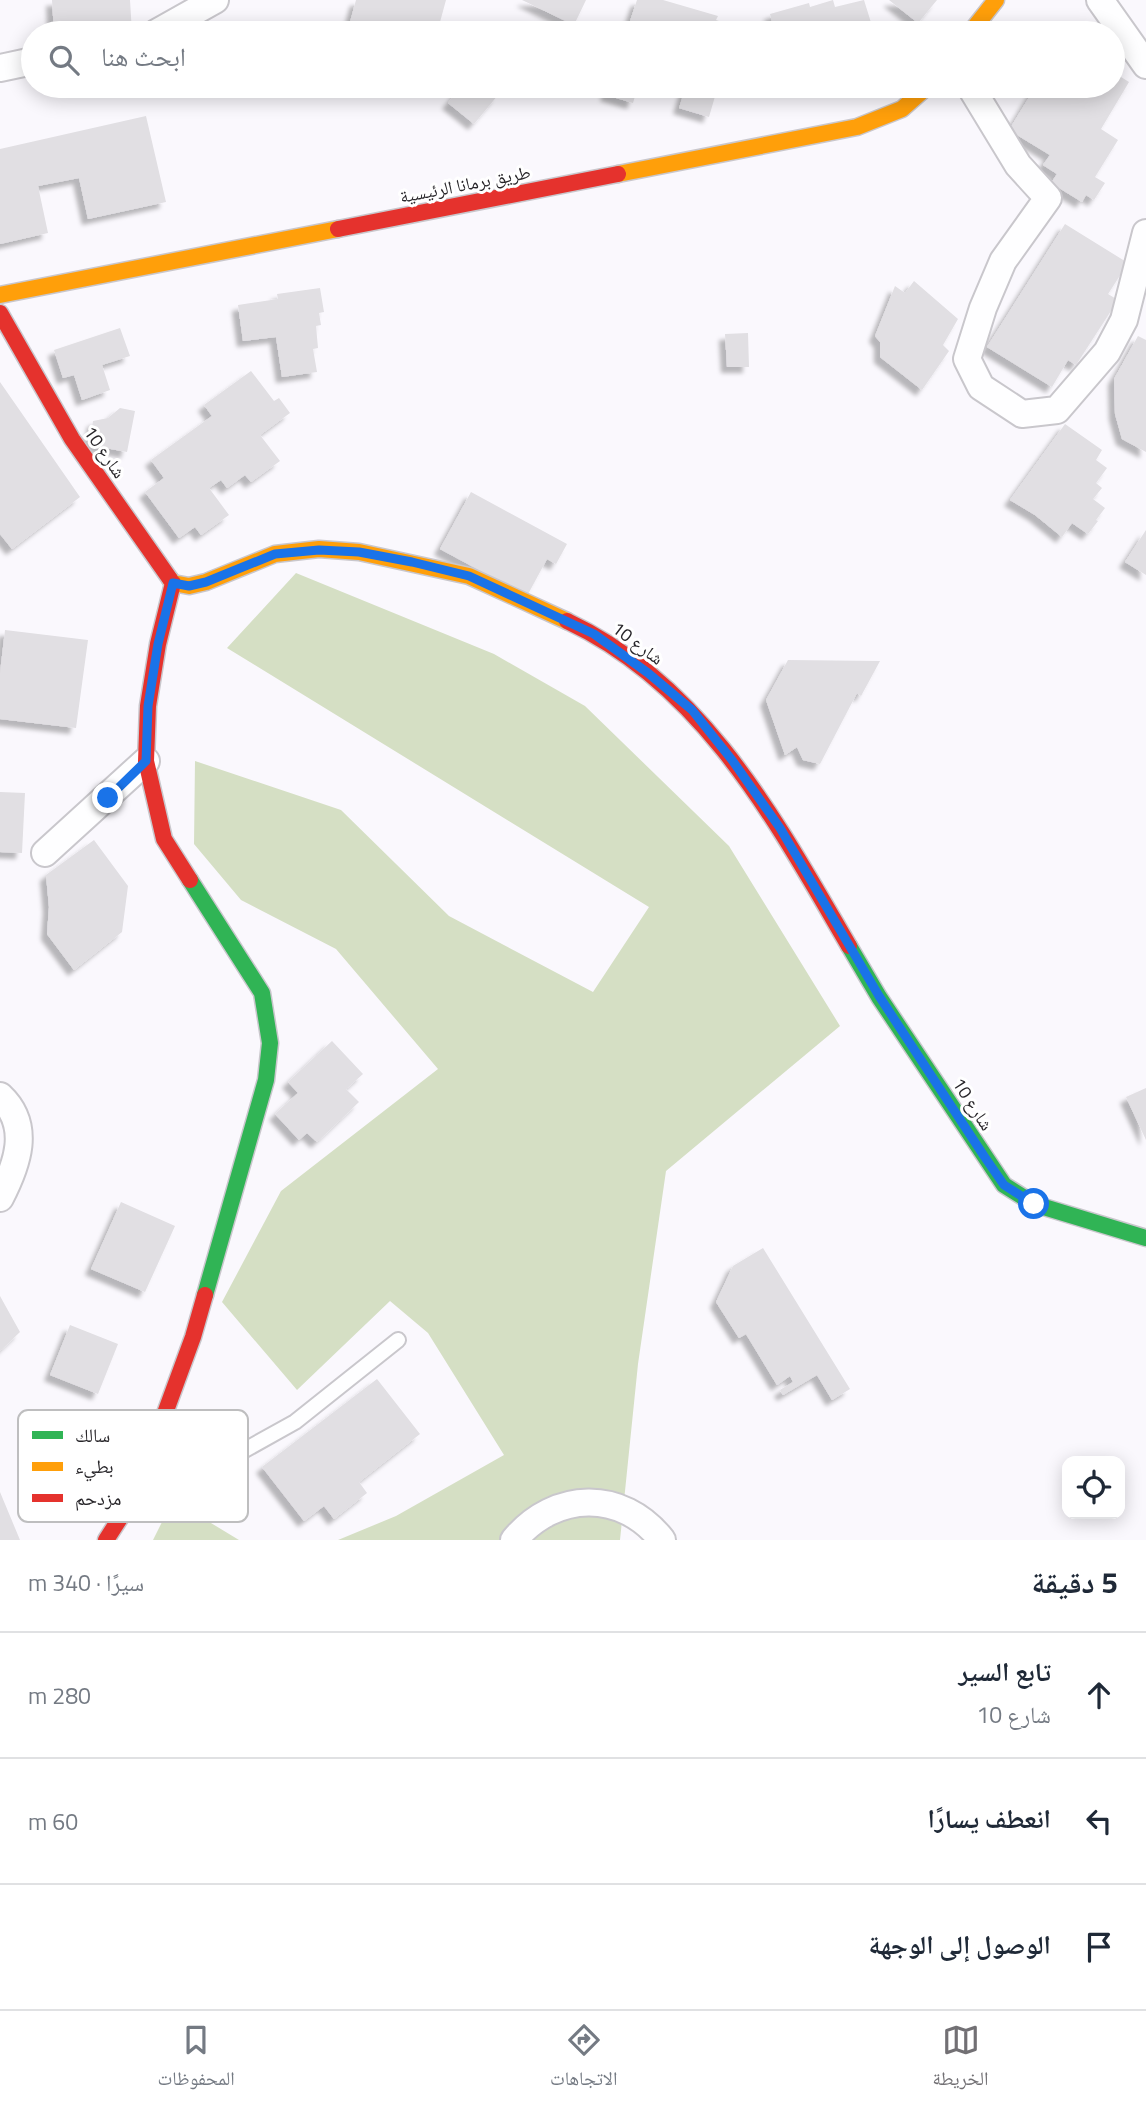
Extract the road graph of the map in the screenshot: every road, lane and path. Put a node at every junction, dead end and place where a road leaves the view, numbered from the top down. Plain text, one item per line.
1 (215, 0) edge
2 (996, 0) edge
3 (1100, 0) edge
4 (177, 21) edge
5 (979, 21) edge
6 (1115, 21) edge
7 (1125, 35) edge
8 (21, 64) edge
9 (1146, 65) edge
10 (0, 68) edge
11 (914, 98) edge
12 (977, 98) edge
13 (1146, 233) edge
14 (0, 295) edge
15 (0, 313) edge
16 (173, 583) junction
17 (146, 761) junction
18 (45, 853) dead end
19 (0, 1096) edge
20 (0, 1198) edge
21 (1146, 1238) edge
22 (398, 1340) dead end
23 (166, 1410) edge
24 (248, 1448) edge
25 (118, 1522) edge
26 (106, 1540) edge
27 (514, 1540) edge
28 (663, 1540) edge

1 - 4 street
2 - 5 street
3 - 6 street
7 - 9 street
8 - 10 street
11 - 14 street, طريق برمانا الرئيسية
12 - 13 street
15 - 16 street, شارع 10
16 - 17 street
16 - 21 street, شارع 10
17 - 18 street
17 - 23 street
19 - 20 street
22 - 24 lane
25 - 26 street
27 - 28 street

